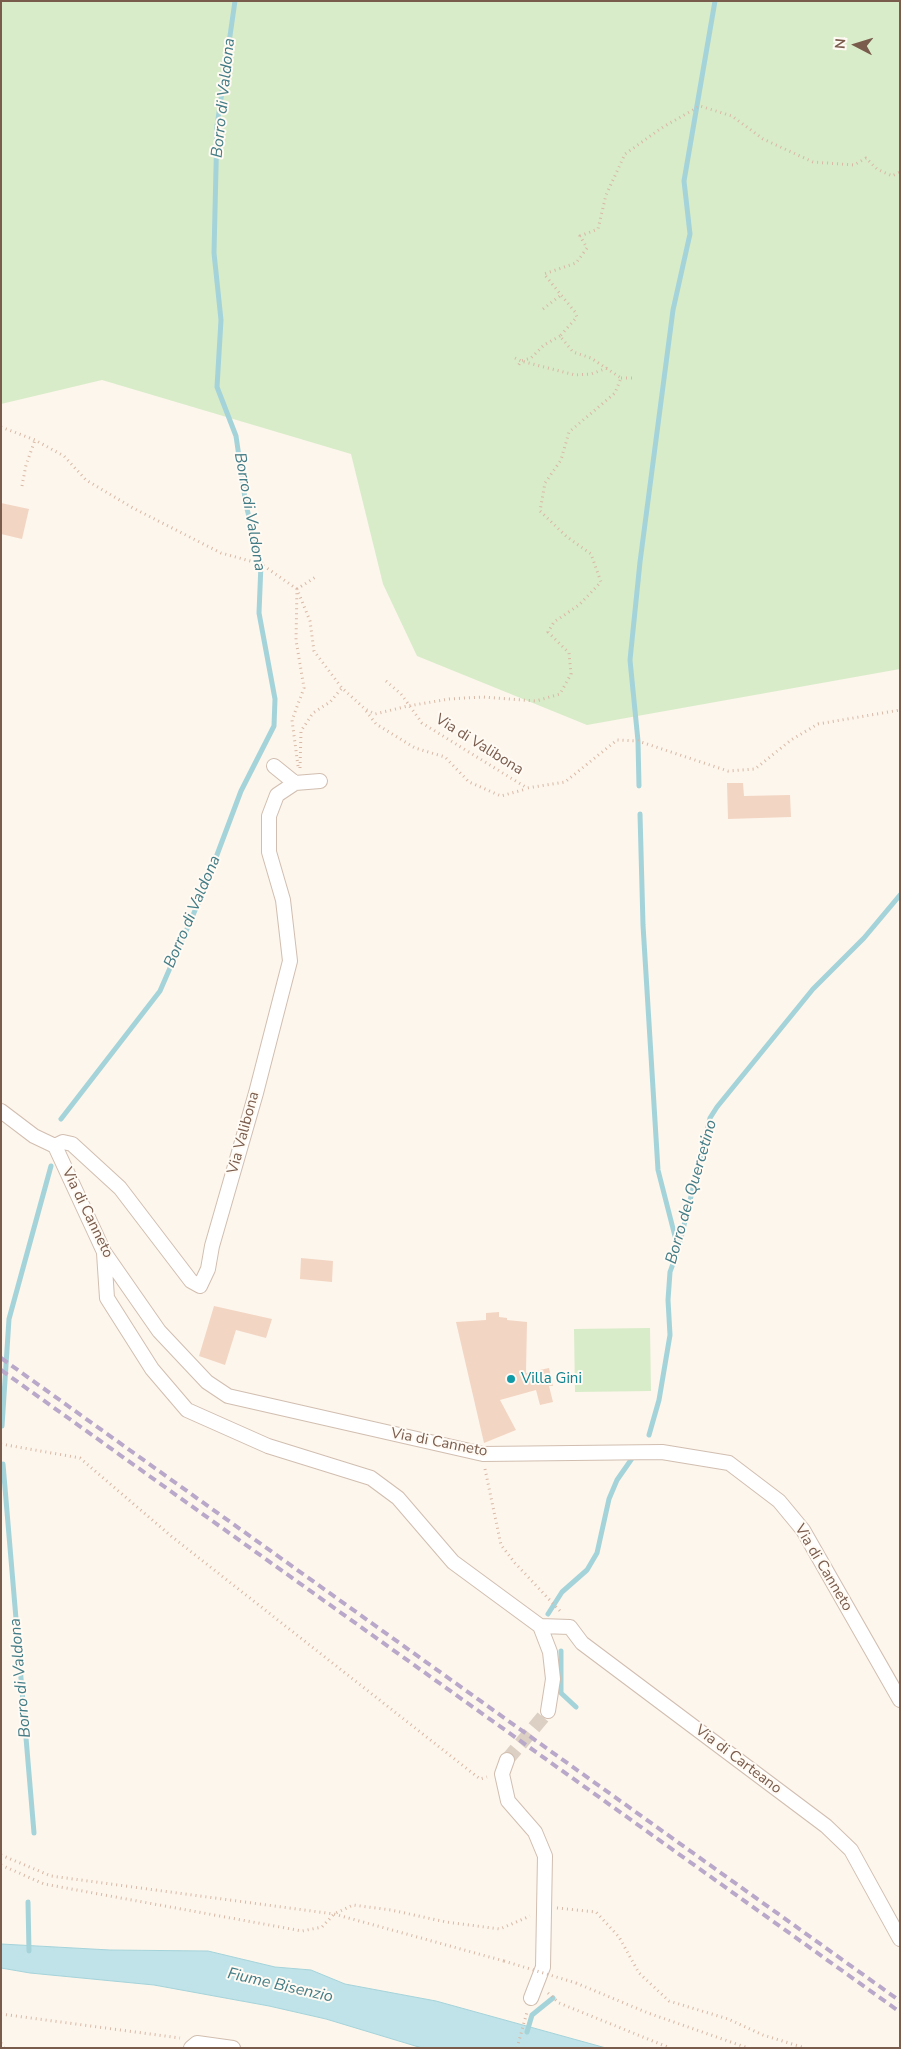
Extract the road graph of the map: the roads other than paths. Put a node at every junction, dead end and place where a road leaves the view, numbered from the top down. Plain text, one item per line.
1 (274, 766) dead end
2 (320, 781) dead end
3 (298, 784) junction
4 (1, 1112) edge
5 (55, 1146) junction
6 (104, 1252) junction
7 (540, 1626) junction
8 (900, 1700) edge
9 (548, 1711) tunnel mouth
10 (507, 1760) tunnel mouth
11 (900, 1939) edge
12 (531, 1998) road end
13 (194, 2046) edge
14 (234, 2048) edge

1 - 3 street
2 - 3 street
3 - 5 street, Via Valibona
4 - 5 street
5 - 6 street, Via di Canneto
6 - 7 street
6 - 8 street, Via di Canneto
7 - 9 street
7 - 11 street, Via di Carteano
10 - 12 street
13 - 14 street

